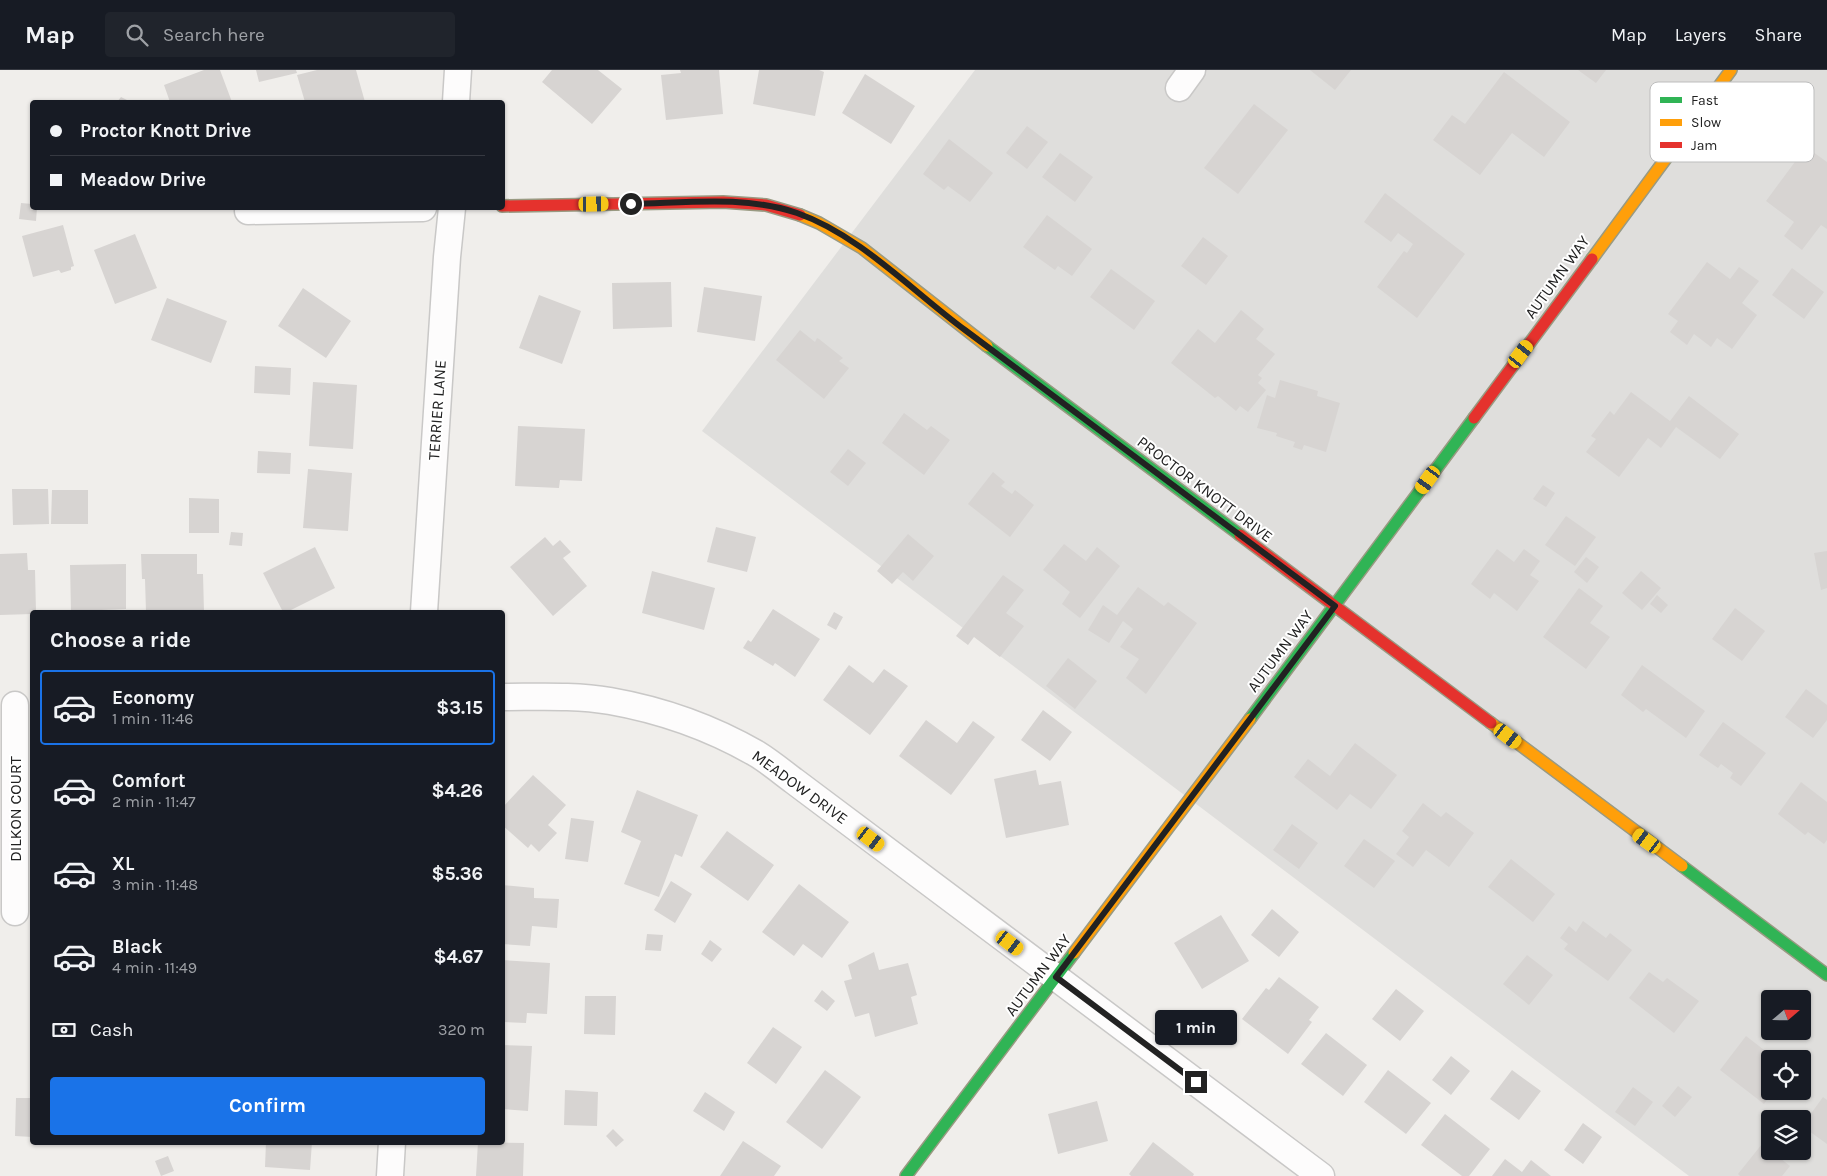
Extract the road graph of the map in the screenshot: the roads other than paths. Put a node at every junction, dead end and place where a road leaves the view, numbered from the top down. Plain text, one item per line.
1 (458, 70) edge
2 (1730, 70) edge
3 (1721, 82) edge
4 (456, 100) edge
5 (1662, 162) edge
6 (505, 206) edge
7 (306, 210) edge
8 (452, 210) edge
9 (248, 211) dead end
10 (1335, 606) junction
11 (424, 610) edge
12 (505, 697) edge
13 (16, 705) edge
14 (15, 912) dead end
15 (1827, 975) edge
16 (1056, 977) junction
17 (392, 1145) edge
18 (390, 1176) edge
19 (906, 1176) edge
20 (1320, 1176) edge

1 - 4 street
2 - 3 street, AUTUMN WAY
5 - 10 street, AUTUMN WAY
6 - 10 street, PROCTOR KNOTT DRIVE
7 - 9 street
8 - 11 street, TERRIER LANE
10 - 15 street, PROCTOR KNOTT DRIVE
10 - 16 street, AUTUMN WAY
12 - 16 street, MEADOW DRIVE
13 - 14 street, DILKON COURT
16 - 19 street, AUTUMN WAY
16 - 20 street, MEADOW DRIVE
17 - 18 street

